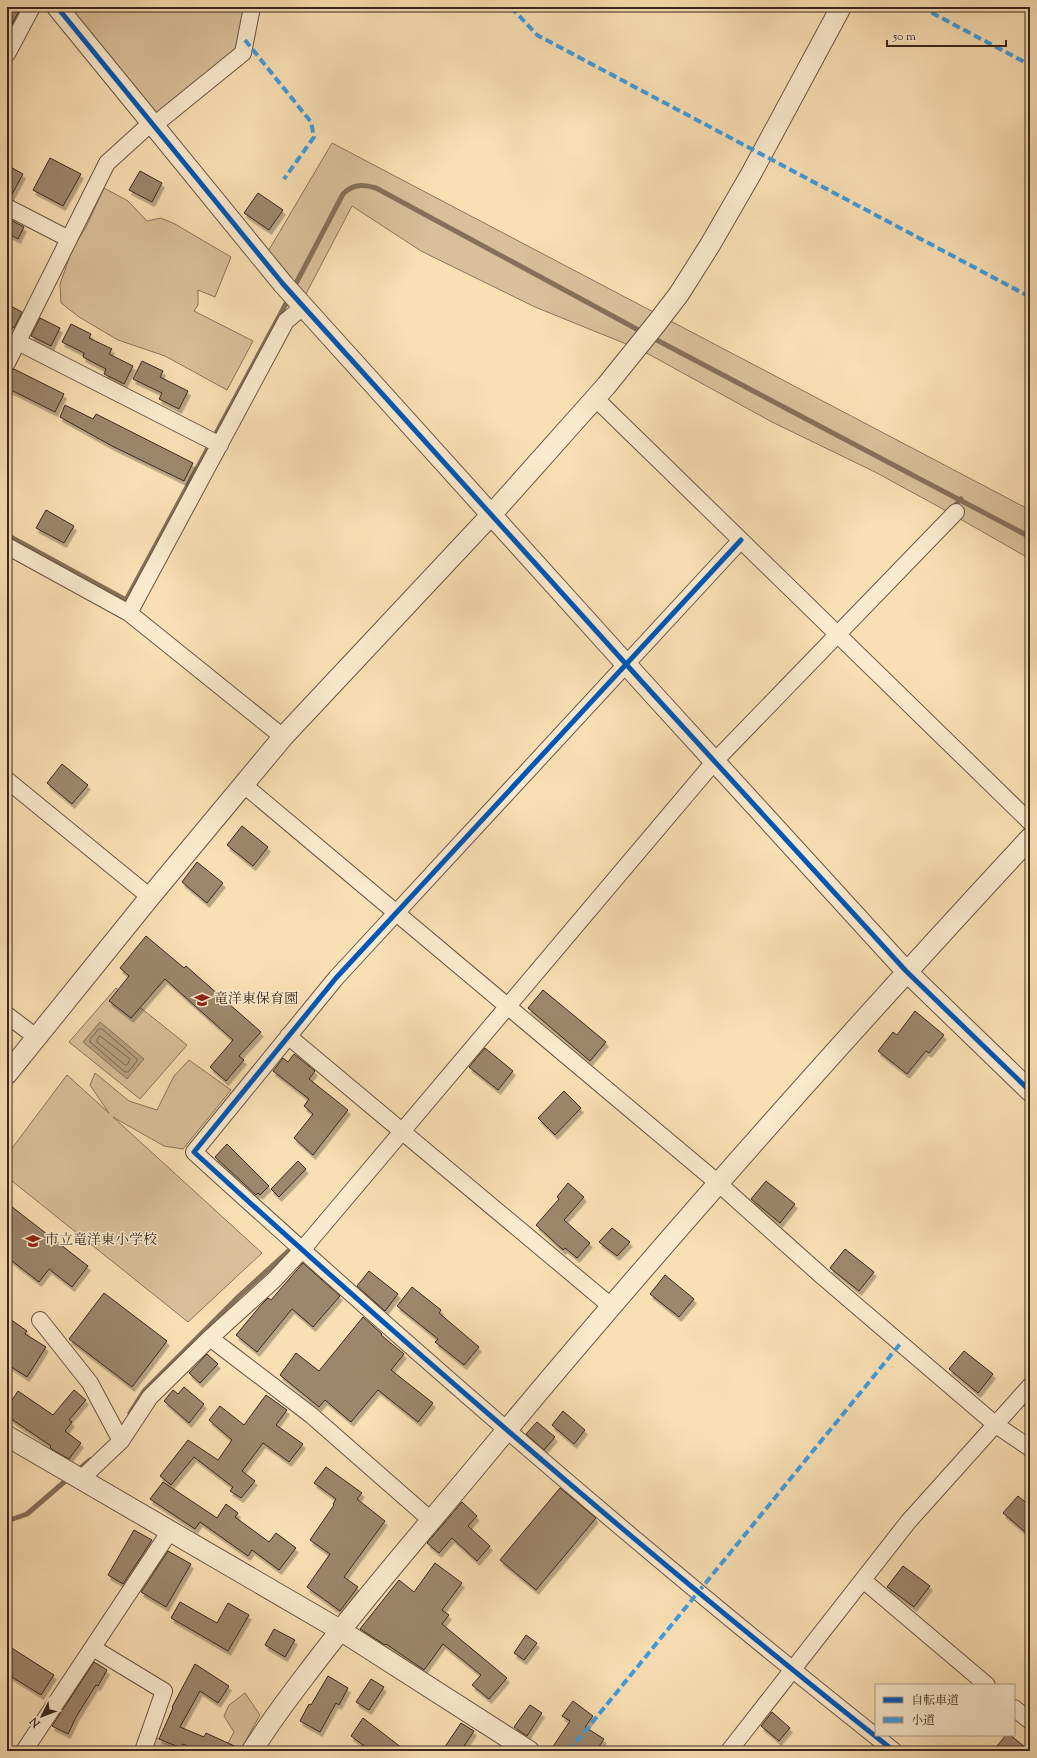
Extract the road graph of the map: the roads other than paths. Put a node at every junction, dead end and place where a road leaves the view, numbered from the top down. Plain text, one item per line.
1 (32, 7) edge
2 (57, 7) edge
3 (252, 7) edge
4 (841, 7) edge
5 (7, 54) edge
6 (152, 124) junction
7 (7, 207) edge
8 (69, 239) junction
9 (303, 307) junction
10 (18, 342) junction
11 (7, 363) edge
12 (595, 398) junction
13 (220, 445) junction
14 (956, 512) dead end
15 (492, 514) junction
16 (741, 540) junction
17 (7, 546) edge
18 (129, 612) junction
19 (838, 634) junction
20 (626, 664) junction
21 (283, 738) junction
22 (714, 762) junction
23 (7, 780) edge
24 (244, 785) junction
25 (1030, 822) edge
26 (1030, 838) edge
27 (150, 897) junction
28 (396, 912) junction
29 (906, 972) junction
30 (507, 1006) junction
31 (7, 1015) edge
32 (288, 1036) junction
33 (36, 1037) junction
34 (7, 1074) edge
35 (1030, 1091) edge
36 (402, 1131) junction
37 (718, 1183) junction
38 (302, 1250) junction
39 (612, 1307) junction
40 (40, 1320) dead end
41 (210, 1338) junction
42 (1030, 1386) edge
43 (996, 1425) junction
44 (506, 1430) junction
45 (7, 1436) edge
46 (121, 1441) junction
47 (1030, 1448) edge
48 (81, 1479) junction
49 (432, 1521) junction
50 (170, 1531) junction
51 (864, 1580) junction
52 (340, 1630) junction
53 (93, 1648) junction
54 (793, 1670) junction
55 (986, 1684) edge
56 (1015, 1709) edge
57 (1030, 1721) edge
58 (875, 1736) edge
59 (875, 1736) edge
60 (28, 1750) edge
61 (143, 1751) edge
62 (252, 1751) edge
63 (529, 1751) edge
64 (729, 1751) edge
65 (894, 1751) edge

1 - 5 street
2 - 6 street
3 - 6 street
4 - 12 street
6 - 8 street
6 - 9 street
7 - 8 street
8 - 10 street
9 - 13 street
9 - 15 street
10 - 11 street
10 - 13 street
12 - 15 street
12 - 16 street
13 - 18 street
14 - 19 street
15 - 20 street
15 - 21 street
16 - 19 street
16 - 20 street
17 - 18 street
18 - 21 street
19 - 22 street
19 - 25 street
20 - 22 street
20 - 28 street
21 - 24 street
22 - 29 street
22 - 30 street
23 - 27 street
24 - 27 street
24 - 28 street
26 - 29 street
27 - 33 street
28 - 30 street
28 - 32 street
29 - 35 street
29 - 37 street
30 - 36 street
30 - 37 street
31 - 33 street
32 - 36 street
32 - 38 street
33 - 34 street
36 - 38 street
36 - 39 street
37 - 39 street
37 - 43 street
38 - 41 street
38 - 44 street
39 - 44 street
40 - 46 street
41 - 46 street
41 - 49 street
42 - 43 street
43 - 47 street
43 - 51 street
44 - 49 street
44 - 54 street
45 - 48 street
46 - 48 street
48 - 50 street
49 - 52 street
50 - 52 street
50 - 53 street
51 - 54 street
51 - 55 street
52 - 62 street
52 - 63 street
53 - 60 street
53 - 61 street
54 - 59 street
54 - 64 street
56 - 57 street
58 - 65 street

